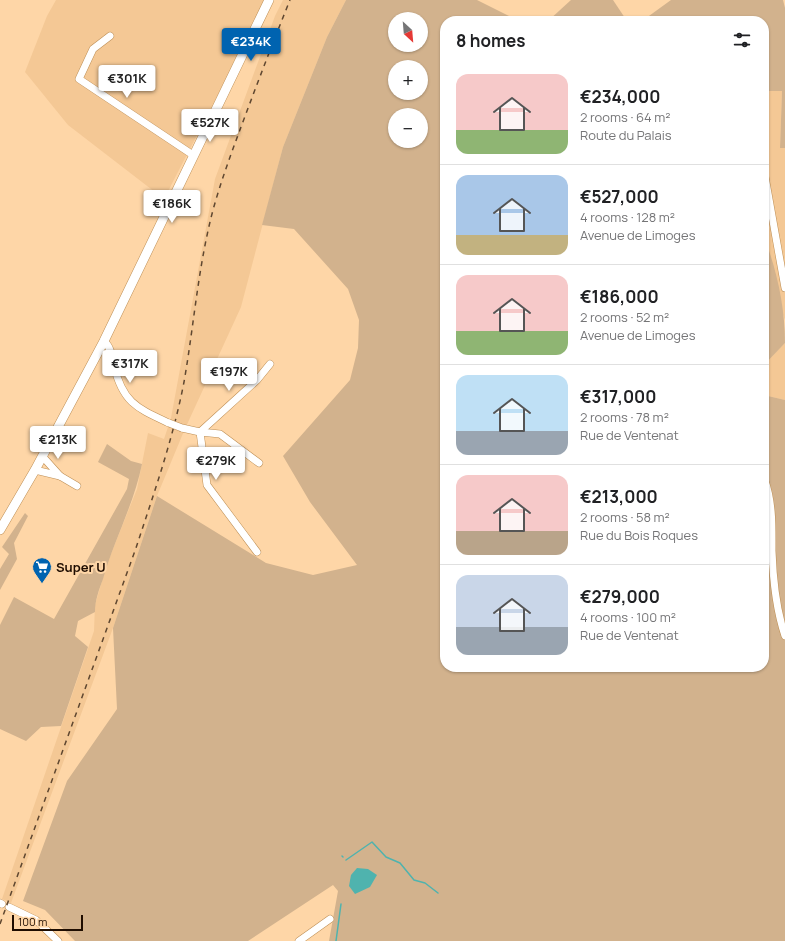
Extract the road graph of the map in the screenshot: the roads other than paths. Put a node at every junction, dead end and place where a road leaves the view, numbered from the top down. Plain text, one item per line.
1 (269, 0) edge
2 (110, 36) dead end
3 (193, 155) junction
4 (769, 199) edge
5 (785, 288) edge
6 (104, 340) junction
7 (270, 364) dead end
8 (200, 432) junction
9 (43, 457) junction
10 (259, 463) dead end
11 (35, 470) junction
12 (60, 476) junction
13 (77, 486) dead end
14 (769, 498) edge
15 (0, 530) edge
16 (257, 552) dead end
17 (785, 636) edge
18 (9, 907) dead end
19 (330, 919) dead end
20 (58, 941) edge
21 (299, 941) edge

1 - 3 main road
2 - 3 street
3 - 6 main road
4 - 5 street
6 - 8 street, bridge
6 - 9 main road
7 - 8 street
8 - 10 street
8 - 16 street
9 - 11 main road
9 - 12 street
11 - 12 street
11 - 15 main road
12 - 13 street
14 - 17 street
18 - 20 street
19 - 21 street

